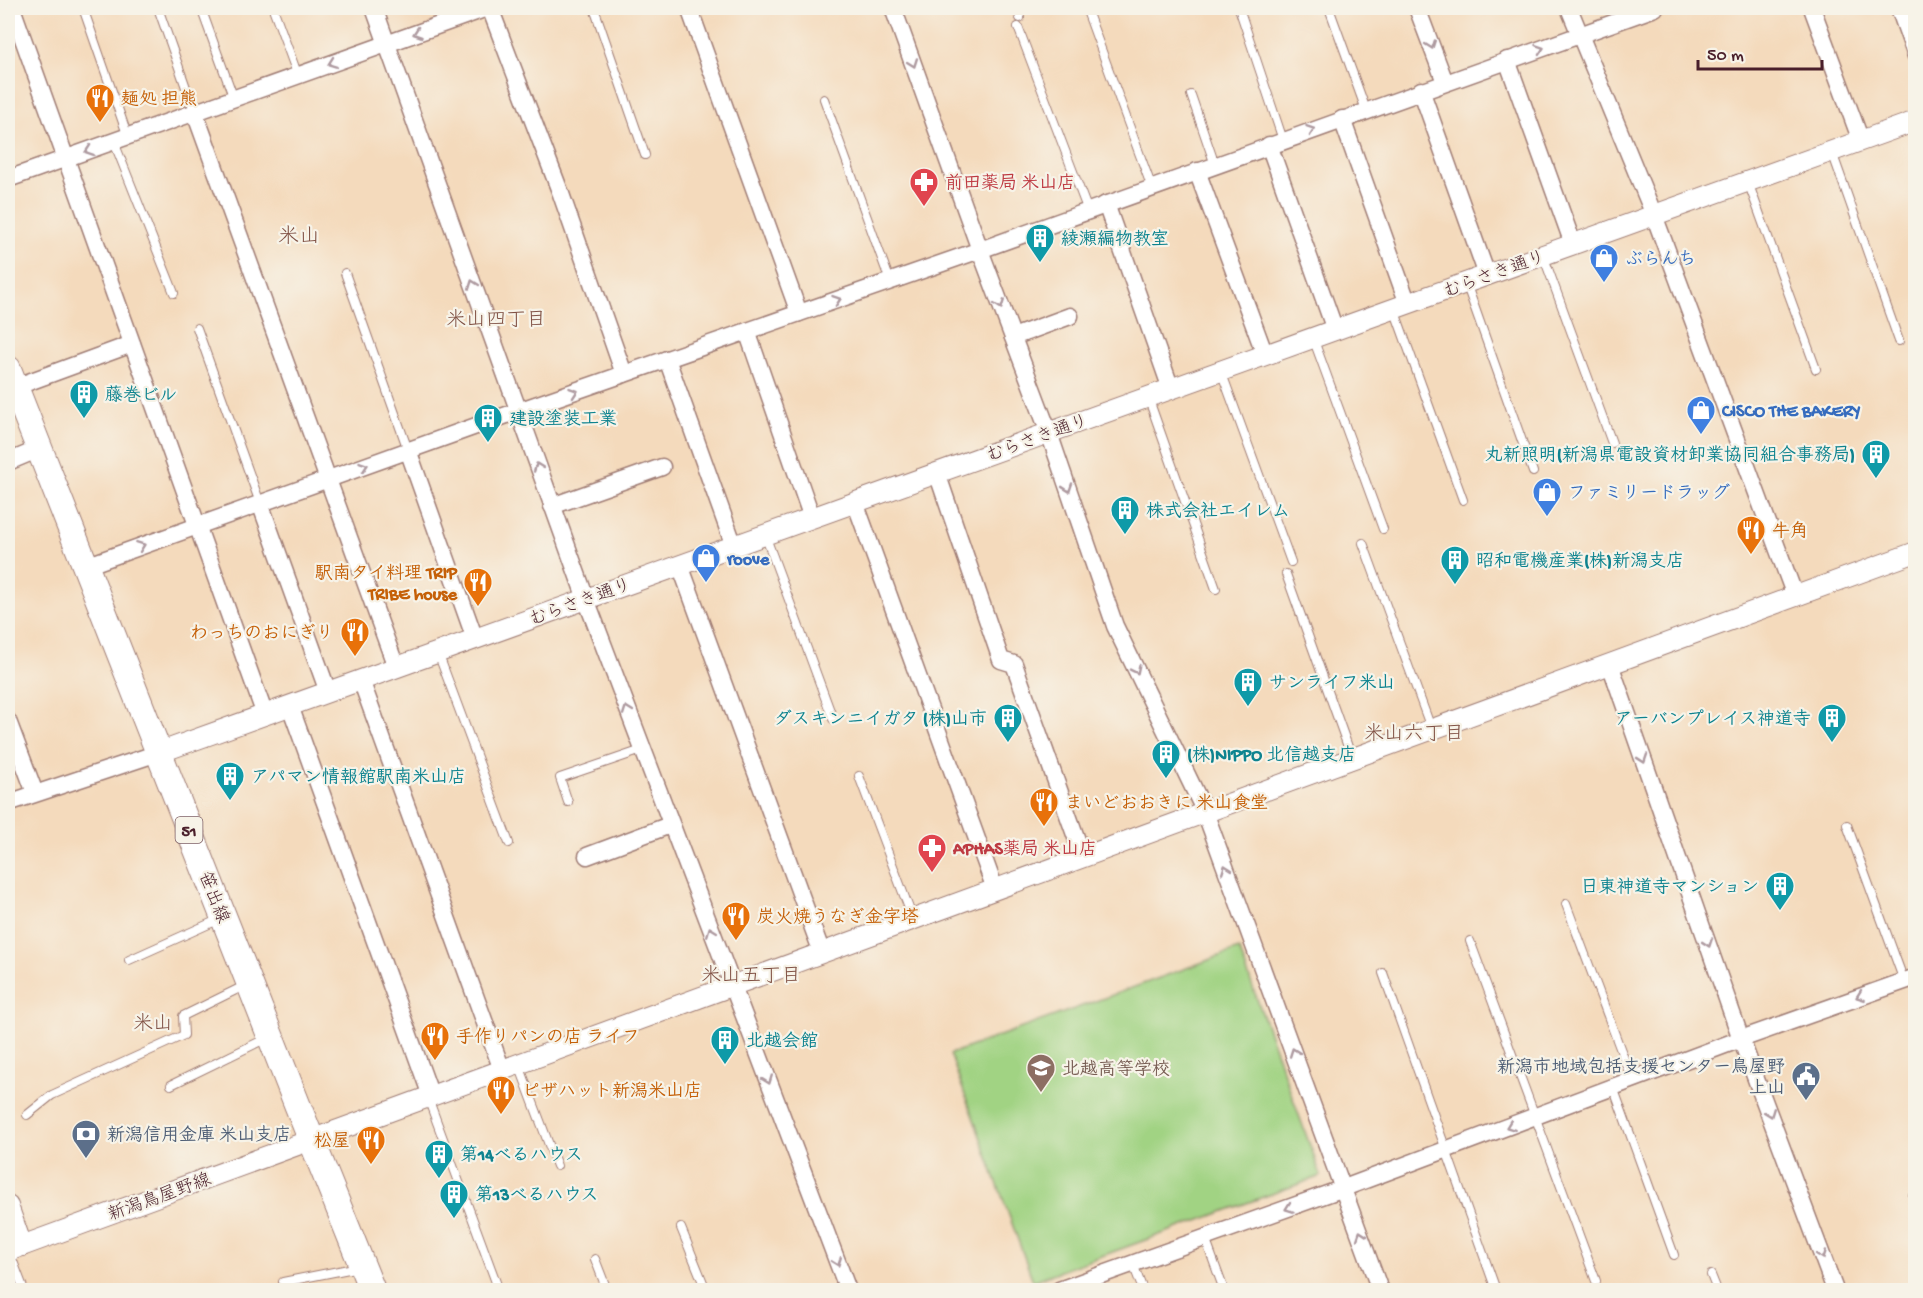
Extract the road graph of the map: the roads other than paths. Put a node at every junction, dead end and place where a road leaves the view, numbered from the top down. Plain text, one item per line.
1 (12, 8) edge
2 (83, 8) edge
3 (158, 8) edge
4 (201, 8) edge
5 (273, 8) edge
6 (374, 8) edge
7 (594, 8) edge
8 (689, 8) edge
9 (893, 8) edge
10 (1017, 8) edge
11 (1086, 8) edge
12 (1239, 8) edge
13 (1329, 8) edge
14 (1418, 8) edge
15 (1569, 8) edge
16 (1655, 8) edge
17 (1812, 8) edge
18 (1899, 8) edge
19 (480, 9) edge
20 (1581, 35) junction
21 (387, 43) junction
22 (1916, 56) edge
23 (1507, 60) junction
24 (298, 76) junction
25 (1445, 82) junction
26 (1421, 90) junction
27 (1191, 96) dead end
28 (234, 99) junction
29 (824, 99) dead end
30 (1366, 110) junction
31 (195, 113) junction
32 (1342, 119) junction
33 (1916, 121) edge
34 (121, 139) junction
35 (1861, 141) junction
36 (1276, 142) junction
37 (1832, 151) junction
38 (645, 155) dead end
39 (65, 159) junction
40 (1215, 165) junction
41 (1197, 171) junction
42 (8, 179) edge
43 (1748, 182) junction
44 (1152, 188) junction
45 (1106, 204) junction
46 (1088, 211) junction
47 (1654, 215) junction
48 (1573, 244) junction
49 (980, 250) junction
50 (1543, 255) junction
51 (345, 273) dead end
52 (1487, 275) junction
53 (890, 282) junction
54 (1466, 283) junction
55 (174, 293) dead end
56 (1401, 306) junction
57 (799, 313) junction
58 (1070, 316) dead end
59 (197, 328) dead end
60 (1335, 330) junction
61 (747, 331) junction
62 (1013, 338) junction
63 (1313, 338) junction
64 (1899, 341) dead end
65 (132, 345) junction
66 (1265, 355) junction
67 (667, 359) junction
68 (1816, 369) dead end
69 (1221, 371) junction
70 (624, 374) junction
71 (11, 378) edge
72 (1172, 389) junction
73 (1148, 397) junction
74 (518, 411) junction
75 (1049, 433) junction
76 (1612, 443) dead end
77 (39, 449) junction
78 (408, 450) junction
79 (8, 462) edge
80 (662, 467) dead end
81 (1533, 472) dead end
82 (937, 473) junction
83 (327, 478) junction
84 (1463, 500) dead end
85 (855, 502) junction
86 (260, 503) junction
87 (552, 506) junction
88 (812, 518) junction
89 (198, 525) junction
90 (1383, 529) dead end
91 (765, 535) junction
92 (1363, 543) dead end
93 (734, 546) junction
94 (1916, 552) edge
95 (1291, 561) dead end
96 (86, 566) junction
97 (680, 566) junction
98 (1286, 574) dead end
99 (1216, 589) dead end
100 (1795, 596) junction
101 (586, 599) junction
102 (475, 639) junction
103 (438, 652) junction
104 (1610, 664) junction
105 (396, 667) junction
106 (362, 680) junction
107 (328, 692) junction
108 (290, 706) junction
109 (265, 715) junction
110 (833, 719) dead end
111 (8, 721) edge
112 (1431, 728) junction
113 (642, 750) junction
114 (158, 753) junction
115 (1352, 758) junction
116 (859, 776) dead end
117 (35, 793) junction
118 (568, 802) dead end
119 (8, 803) edge
120 (1205, 812) junction
121 (670, 825) junction
122 (1847, 825) dead end
123 (509, 843) dead end
124 (587, 856) dead end
125 (1083, 857) junction
126 (995, 889) junction
127 (1566, 904) dead end
128 (224, 918) junction
129 (913, 919) junction
130 (1470, 941) dead end
131 (822, 953) junction
132 (129, 960) dead end
133 (1383, 973) dead end
134 (1910, 979) edge
135 (249, 984) junction
136 (732, 986) junction
137 (270, 1036) junction
138 (1741, 1039) junction
139 (511, 1067) junction
140 (1632, 1080) junction
141 (171, 1085) dead end
142 (1613, 1087) junction
143 (429, 1097) junction
144 (27, 1115) dead end
145 (1534, 1117) junction
146 (311, 1140) junction
147 (1446, 1150) junction
148 (557, 1166) dead end
149 (1344, 1188) junction
150 (8, 1206) edge
151 (681, 1228) dead end
152 (1205, 1238) junction
153 (13, 1249) edge
154 (1674, 1255) dead end
155 (595, 1259) dead end
156 (1133, 1264) junction
157 (362, 1266) junction
158 (1711, 1275) dead end
159 (1596, 1281) dead end
160 (283, 1282) dead end
161 (502, 1288) edge
162 (1066, 1289) edge
163 (24, 1290) edge
164 (372, 1290) edge
165 (607, 1290) edge
166 (706, 1290) edge
167 (848, 1290) edge
168 (1143, 1290) edge
169 (1224, 1290) edge
170 (1380, 1290) edge
171 (1496, 1290) edge
172 (1717, 1290) edge
173 (1835, 1290) edge

1 - 39 street
2 - 34 lane
3 - 31 lane
4 - 28 lane
5 - 24 lane
6 - 21 street
7 - 38 lane
8 - 57 street
9 -> 49 street
10 - 46 lane
11 - 44 lane
12 - 36 lane
13 - 30 lane
14 -> 25 street
15 - 20 street
16 - 20 street
17 - 35 street
18 - 22 street
19 -> 21 street
19 - 70 street
23 -> 20 street
20 - 47 street
21 -> 24 street
74 -> 21 street
23 - 25 street
23 - 48 street
24 - 28 street
25 - 26 street
26 - 30 street
26 - 52 street
27 - 40 lane
28 - 31 street
29 - 53 lane
30 - 32 street
31 - 34 street
31 - 83 street
36 -> 32 street
32 - 56 street
33 - 35 street, むらさき通り
34 -> 39 street
34 - 55 lane
35 - 37 street, むらさき通り
36 - 40 street
36 - 60 street
37 - 43 street, むらさき通り
37 - 64 lane
39 - 42 street
39 - 65 street
40 - 41 street
41 - 44 street
41 - 66 street
43 - 47 street, むらさき通り
43 - 68 lane
44 - 45 street
45 - 46 street
45 - 72 street
46 - 49 street
47 - 48 street, むらさき通り
47 - 100 street
48 - 50 street, むらさき通り
49 - 53 street
49 -> 62 street
50 - 52 street, むらさき通り
50 - 76 lane
51 - 78 lane
52 - 54 street, むらさき通り
57 -> 53 street
54 - 56 street, むらさき通り
54 - 81 lane
56 - 60 street, むらさき通り
56 - 84 lane
57 - 61 street
58 - 62 street
59 - 86 lane
60 - 63 street, むらさき通り
61 - 67 street
61 - 88 street
62 - 75 street
63 - 66 street, むらさき通り
63 - 90 lane
65 - 71 street
65 - 89 street
66 - 69 street, むらさき通り
67 - 70 street
67 - 93 street
69 - 72 street, むらさき通り
69 - 95 lane
74 -> 70 street
71 - 77 main road, 笹出線 / 51
72 - 73 street, むらさき通り
73 - 75 street, むらさき通り
73 - 99 lane
74 - 78 street
87 -> 74 street
75 - 82 street, むらさき通り
75 -> 120 street
77 - 79 street
77 - 96 main road, 笹出線 / 51
83 -> 78 street
78 - 102 street
80 - 87 street
82 - 85 street, むらさき通り
82 - 125 street
83 - 86 street
83 - 105 street
85 - 88 street, むらさき通り
85 - 126 street
86 - 89 street
86 - 107 street
87 - 101 street
88 - 91 street, むらさき通り
96 -> 89 street
89 - 109 street
91 - 93 street, むらさき通り
91 - 110 lane
92 - 112 lane
93 - 97 street, むらさき通り
94 - 100 street, 新潟鳥屋野線
96 - 114 main road, 笹出線 / 51
97 - 101 street, むらさき通り
97 - 131 street
98 - 115 lane
100 - 104 street, 新潟鳥屋野線
101 - 102 street, むらさき通り
113 -> 101 street
102 - 103 street, むらさき通り
103 - 105 street, むらさき通り
103 - 123 lane
104 - 112 street, 新潟鳥屋野線
104 -> 138 street
105 - 106 street, むらさき通り
106 - 107 street, むらさき通り
106 - 139 street
107 - 108 street, むらさき通り
108 - 109 street, むらさき通り
108 - 143 street
109 - 114 street, むらさき通り
111 - 117 street
112 - 115 street, 新潟鳥屋野線
113 - 118 lane
113 - 121 street
114 - 117 street
114 - 128 main road, 笹出線 / 51
115 - 120 street, 新潟鳥屋野線
116 - 129 lane
117 - 119 street
120 - 125 street, 新潟鳥屋野線
149 -> 120 street
121 - 124 street
136 -> 121 street
122 - 134 lane
125 - 126 street, 新潟鳥屋野線
126 - 129 street, 新潟鳥屋野線
127 - 140 lane
128 - 132 lane
128 - 135 main road, 笹出線 / 51
129 - 131 street, 新潟鳥屋野線
130 - 145 lane
131 - 136 street, 新潟鳥屋野線
133 - 147 lane
134 -> 138 street
135 - 137 main road, 笹出線 / 51
135 - 144 lane
136 - 139 street, 新潟鳥屋野線
136 -> 167 street
137 - 141 lane
137 - 146 main road, 笹出線 / 51
138 - 140 street
138 -> 173 street
139 - 143 street, 新潟鳥屋野線
139 - 148 lane
140 - 142 street
142 - 145 street
142 - 154 lane
143 - 146 street, 新潟鳥屋野線
143 - 161 lane
145 -> 147 street
145 - 159 lane
146 - 153 street, 新潟鳥屋野線
146 - 157 main road, 笹出線 / 51
147 - 149 street
147 - 171 lane
149 -> 152 street
170 -> 149 street
150 - 153 street
151 - 166 lane
152 - 156 street
152 - 169 lane
153 - 163 lane
155 - 165 lane
156 - 162 street
156 - 168 lane
157 - 160 lane
157 - 164 main road, 笹出線 / 51
158 - 172 lane

